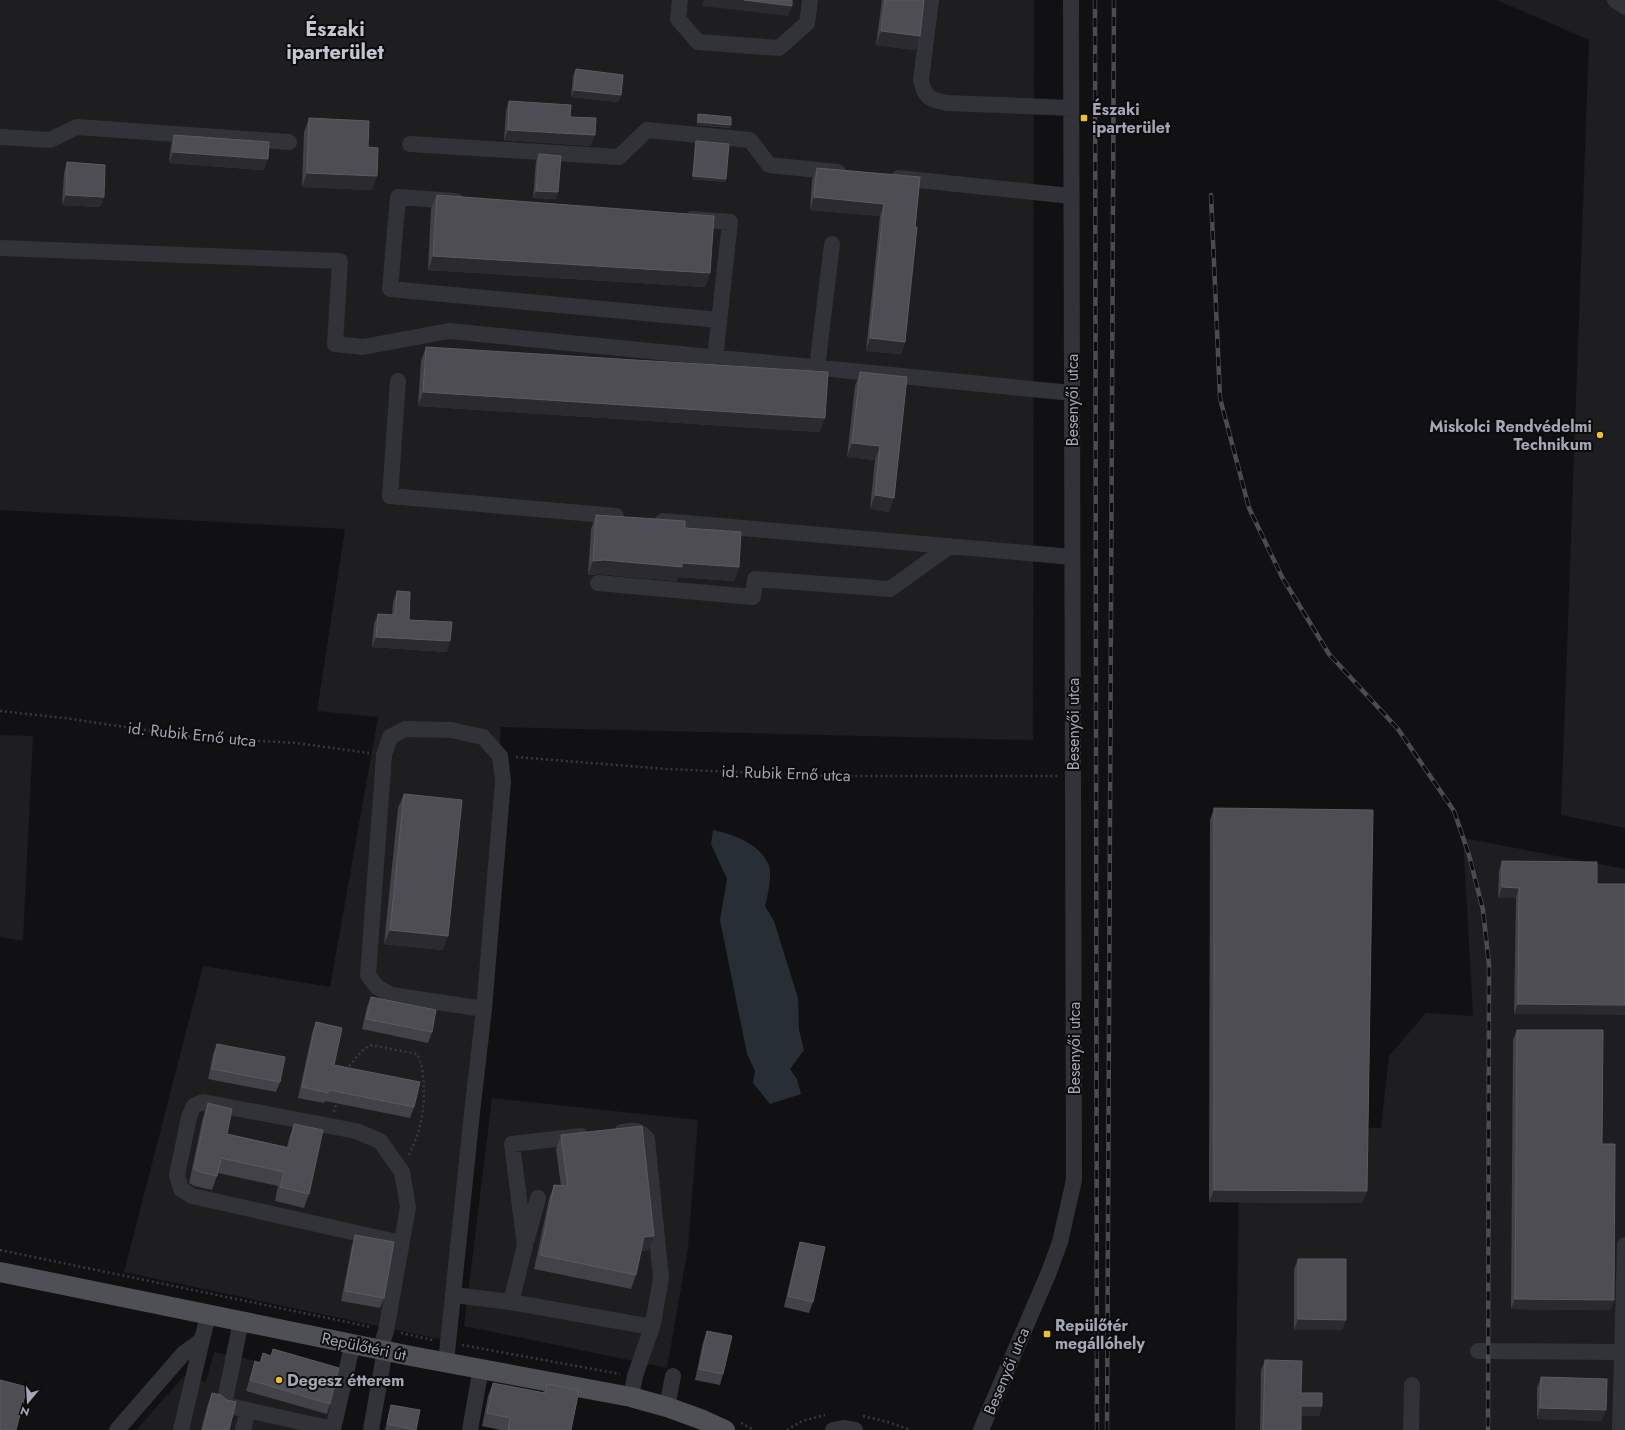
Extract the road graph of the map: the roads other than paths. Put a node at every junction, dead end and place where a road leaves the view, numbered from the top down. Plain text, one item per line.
1 (680, 0) edge
2 (810, 0) edge
3 (931, 0) edge
4 (1071, 0) edge
5 (1615, 0) edge
6 (1625, 7) edge
7 (1071, 108) junction
8 (0, 137) edge
9 (288, 142) dead end
10 (410, 144) dead end
11 (856, 174) edge
12 (880, 176) edge
13 (1071, 196) junction
14 (469, 202) edge
15 (675, 218) edge
16 (832, 244) dead end
17 (0, 248) edge
18 (719, 320) junction
19 (714, 358) junction
20 (817, 368) junction
21 (398, 381) dead end
22 (1072, 393) junction
23 (950, 546) junction
24 (1072, 557) junction
25 (598, 583) dead end
26 (484, 1009) junction
27 (538, 1198) dead end
28 (401, 1243) junction
29 (1625, 1245) edge
30 (525, 1246) junction
31 (0, 1272) edge
32 (454, 1295) junction
33 (511, 1302) junction
34 (208, 1314) junction
35 (241, 1321) junction
36 (652, 1327) junction
37 (202, 1340) junction
38 (354, 1344) junction
39 (383, 1350) junction
40 (1478, 1351) dead end
41 (1622, 1352) junction
42 (446, 1362) junction
43 (481, 1368) junction
44 (674, 1376) dead end
45 (1412, 1385) dead end
46 (631, 1397) junction
47 (667, 1407) junction
48 (248, 1410) junction
49 (117, 1430) edge
50 (181, 1430) edge
51 (243, 1430) edge
52 (371, 1430) edge
53 (470, 1430) edge
54 (725, 1430) edge
55 (981, 1430) edge
56 (1411, 1430) edge
57 (1620, 1430) edge

1 - 2 street
3 - 7 street
4 - 7 street, Besenyői utca
5 - 6 street
7 - 13 street, Besenyői utca
8 - 9 street
10 - 11 street
12 - 13 street
13 - 22 street, Besenyői utca
14 - 18 street
15 - 18 street
16 - 20 street
17 - 19 street
18 - 19 street
19 - 20 street
20 - 22 street
21 - 23 street
22 - 24 street, Besenyői utca
23 - 24 street
23 - 25 street
24 - 55 street, Besenyői utca
26 - 26 street
26 - 32 street
27 - 30 street
28 - 28 street
28 - 39 street
29 - 41 street
30 - 33 street
30 - 36 street
31 - 34 main road, Repülőtéri út
32 - 33 street
32 - 42 street
33 - 36 street
34 - 35 main road, Repülőtéri út
34 - 37 street
35 - 38 main road, Repülőtéri út
35 - 48 street
36 - 46 street
37 - 49 street
37 - 50 street
38 - 39 main road, Repülőtéri út
38 - 48 street
39 - 42 main road, Repülőtéri út
39 - 52 street
40 - 41 street
41 - 57 street
42 - 43 main road, Repülőtéri út
43 - 46 main road, Repülőtéri út
43 - 53 street
44 - 47 street
45 - 56 street
46 - 47 main road, Repülőtéri út
47 - 54 main road, Repülőtéri út
48 - 51 street

